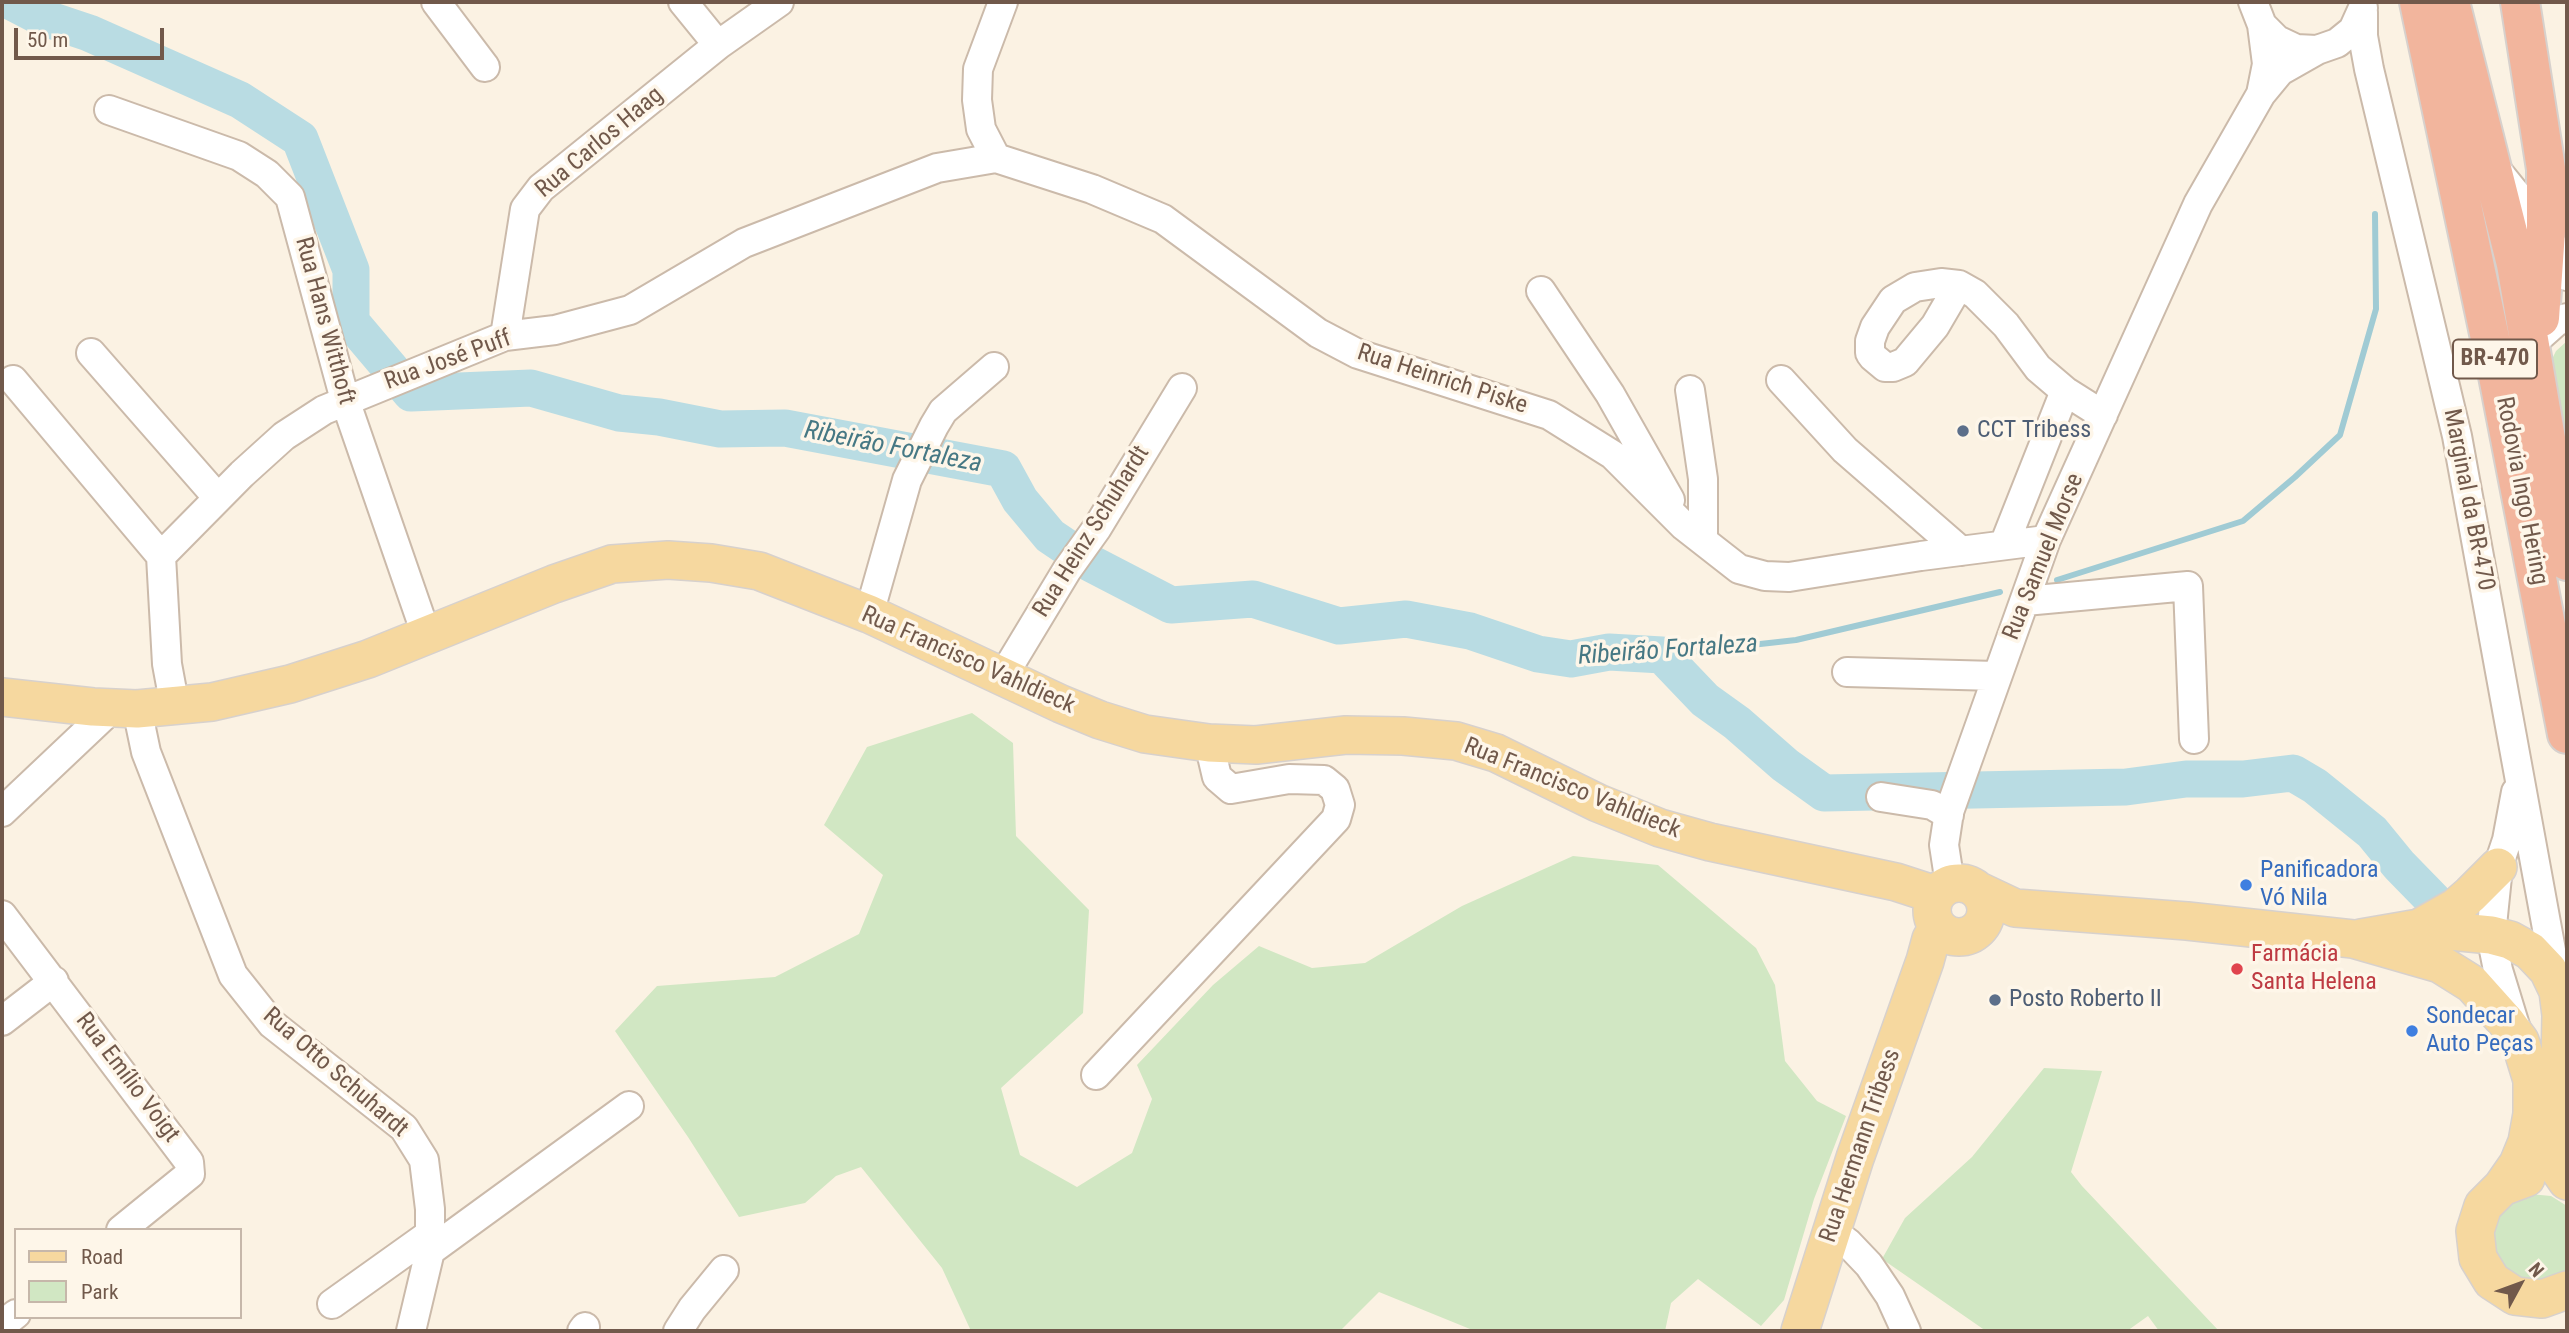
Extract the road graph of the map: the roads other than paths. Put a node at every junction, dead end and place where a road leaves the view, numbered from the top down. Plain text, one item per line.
1 (436, 2) edge
2 (683, 2) edge
3 (779, 2) edge
4 (1003, 2) edge
5 (2419, 2) edge
6 (2450, 2) edge
7 (2520, 2) edge
8 (2364, 7) edge
9 (2258, 14) edge
10 (718, 45) junction
11 (2322, 48) junction
12 (485, 67) dead end
13 (2261, 93) junction
14 (109, 110) dead end
15 (2381, 118) junction
16 (996, 158) junction
17 (2489, 160) junction
18 (2546, 231) junction
19 (2567, 276) edge
20 (1959, 285) dead end
21 (1541, 291) dead end
22 (505, 336) junction
23 (2546, 340) edge
24 (91, 353) dead end
25 (994, 367) dead end
26 (13, 380) dead end
27 (1781, 380) dead end
28 (1182, 388) dead end
29 (1690, 390) dead end
30 (2065, 391) junction
31 (356, 395) junction
32 (2103, 415) junction
33 (218, 498) junction
34 (1693, 533) junction
35 (2046, 540) junction
36 (2004, 545) junction
37 (1961, 551) junction
38 (161, 556) junction
39 (2567, 561) edge
40 (2025, 601) junction
41 (869, 614) junction
42 (427, 636) junction
43 (1847, 672) dead end
44 (1003, 676) junction
45 (1996, 676) junction
46 (2, 697) edge
47 (174, 706) junction
48 (125, 708) junction
49 (2567, 734) edge
50 (2194, 739) dead end
51 (1209, 743) junction
52 (2518, 762) junction
53 (1881, 797) dead end
54 (2, 812) edge
55 (1949, 813) junction
56 (2498, 867) junction
57 (1966, 909) junction
58 (2, 915) edge
59 (2419, 928) junction
60 (2491, 934) junction
61 (2353, 939) junction
62 (54, 981) junction
63 (2558, 991) junction
64 (2, 1021) edge
65 (2520, 1041) junction
66 (1096, 1075) dead end
67 (629, 1105) dead end
68 (2567, 1181) edge
69 (2502, 1187) junction
70 (2567, 1187) edge
71 (123, 1228) edge
72 (1832, 1231) junction
73 (430, 1242) junction
74 (724, 1270) dead end
75 (2559, 1302) edge
76 (332, 1304) dead end
77 (411, 1331) edge
78 (678, 1331) edge
79 (1800, 1331) edge
80 (1906, 1331) edge

1 - 12 street
2 - 10 street
3 - 10 street, Rua Carlos Haag
4 - 16 street
5 - 49 highway, Rodovia Ingo Hering / BR-470
6 - 17 highway, Rodovia Ingo Hering / BR-470
7 - 18 highway
8 - 11 street, Rua Samuel Morse
8 - 15 street, Marginal da BR-470
9 - 11 street
9 - 13 street, Rua Samuel Morse
10 - 22 street, Rua Carlos Haag
11 - 13 street, Rua Samuel Morse
11 - 15 street, Marginal da BR-470
13 - 32 street, Rua Samuel Morse
14 - 31 street, Rua Hans Witthoft
15 - 52 street, Marginal da BR-470
16 - 22 street, Rua José Puff
16 - 34 street, Rua Heinrich Piske
17 - 18 street
17 - 23 highway, Rodovia Ingo Hering / BR-470
18 - 19 street
18 - 23 highway
20 - 30 street
21 - 34 street
22 - 31 street, Rua José Puff
23 - 39 highway, Rodovia Ingo Hering / BR-470
24 - 33 street
25 - 41 street
26 - 38 street
27 - 37 street
28 - 44 street, Rua Heinz Schuhardt
29 - 34 street
30 - 32 street
30 - 36 street
31 - 33 street, Rua José Puff
31 - 42 street, Rua Hans Witthoft
32 - 35 street, Rua Samuel Morse
33 - 38 street, Rua José Puff
34 - 37 street, Rua Heinrich Piske
35 - 36 street, Rua Heinrich Piske
35 - 40 street, Rua Samuel Morse
36 - 37 street, Rua Heinrich Piske
38 - 47 street
40 - 45 street, Rua Samuel Morse
40 - 50 street
41 - 42 main road, Rua Francisco Vahldieck
41 - 44 main road, Rua Francisco Vahldieck
42 - 47 main road, Rua Francisco Vahldieck
43 - 45 street
44 - 51 main road, Rua Francisco Vahldieck
45 - 55 street, Rua Samuel Morse
46 - 48 main road, Rua Francisco Vahldieck
47 - 48 main road, Rua Francisco Vahldieck
48 - 54 street
48 - 73 street, Rua Otto Schuhardt
51 - 57 main road, Rua Francisco Vahldieck
51 - 66 street
52 - 56 street, Marginal da BR-470
52 - 63 street, Marginal da BR-470
53 - 55 street
55 - 57 street, Rua Samuel Morse
56 - 59 main road
56 - 60 street, Marginal da BR-470
57 - 61 main road, Rua Francisco Vahldieck
57 - 72 main road, Rua Hermann Tribess
58 - 62 street, Rua Emílio Voigt
59 - 60 main road, Rua Francisco Vahldieck
59 - 61 main road, Rua Francisco Vahldieck
60 - 63 main road, Rua Francisco Vahldieck
60 - 65 street, Marginal da BR-470
61 - 65 main road, Rua Francisco Vahldieck
62 - 64 street
62 - 71 street, Rua Emílio Voigt
63 - 68 main road, Rua Francisco Vahldieck
65 - 69 main road, Rua Francisco Vahldieck
67 - 73 street
69 - 70 main road
69 - 75 main road, Rua Francisco Vahldieck
72 - 79 main road, Rua Hermann Tribess
72 - 80 street
73 - 76 street
73 - 77 street, Rua Otto Schuhardt
74 - 78 street

